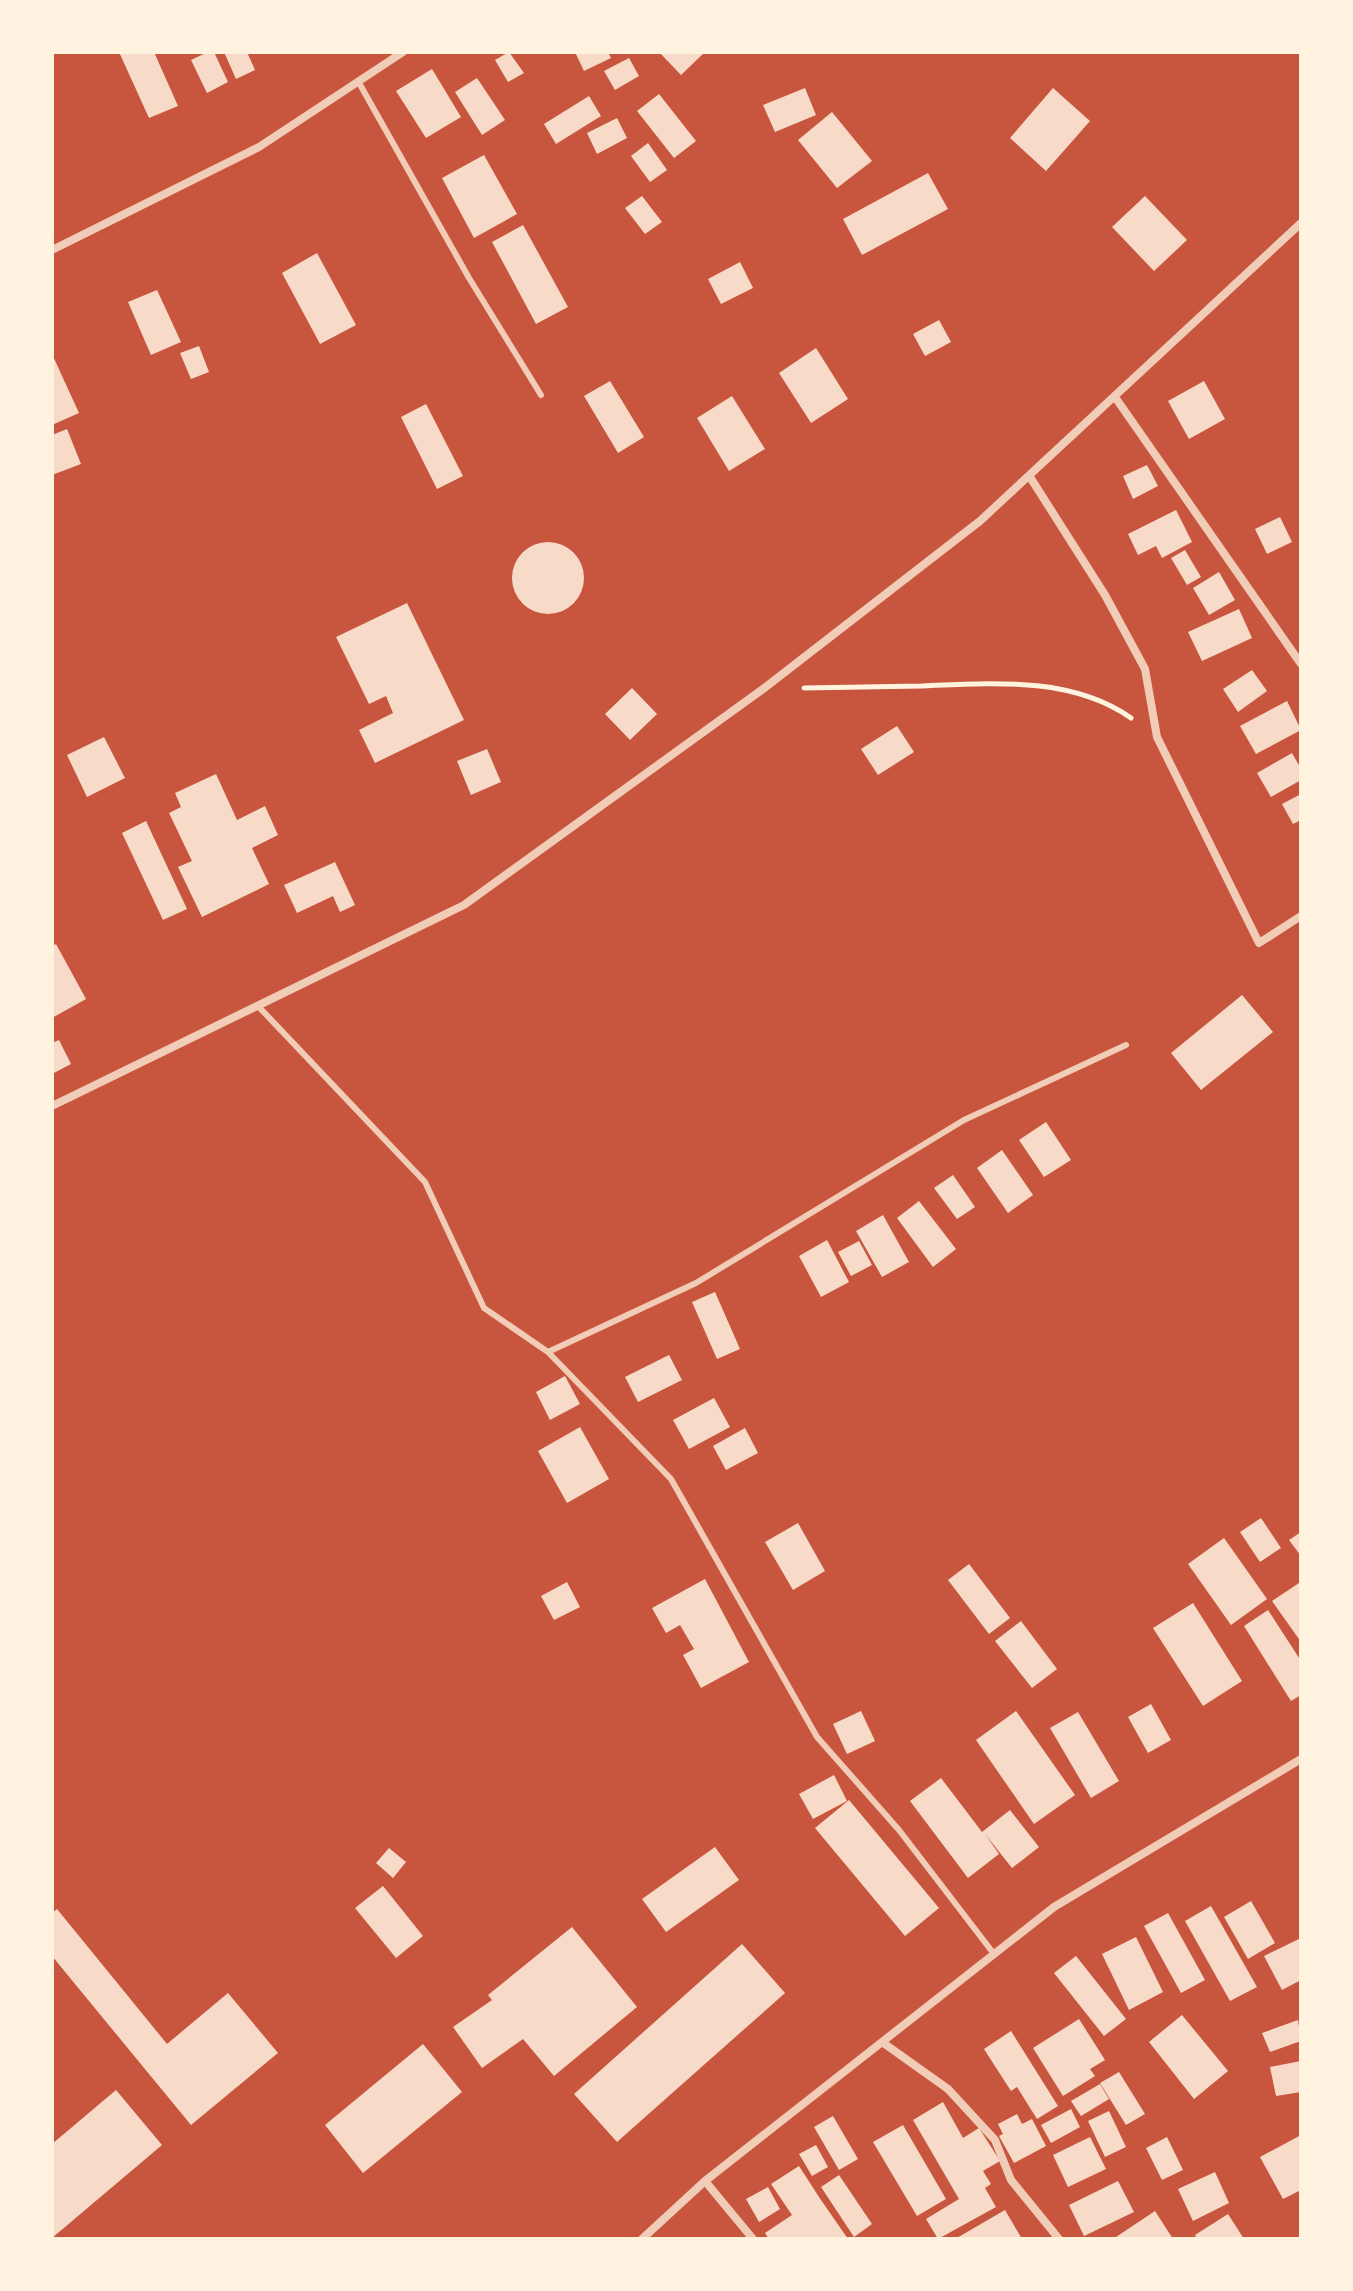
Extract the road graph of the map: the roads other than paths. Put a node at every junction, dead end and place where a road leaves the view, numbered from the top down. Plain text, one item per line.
1 (403, 52) edge
2 (358, 81) junction
3 (1301, 223) edge
4 (52, 250) edge
5 (541, 395) dead end
6 (1115, 397) junction
7 (1030, 477) junction
8 (1301, 664) edge
9 (1301, 916) edge
10 (258, 1006) junction
11 (1126, 1045) dead end
12 (52, 1106) edge
13 (548, 1352) junction
14 (1301, 1759) edge
15 (994, 1954) junction
16 (882, 2042) junction
17 (705, 2181) junction
18 (642, 2239) edge
19 (753, 2239) edge
20 (1059, 2239) edge

1 - 2 street
2 - 4 street
2 - 5 lane
3 - 6 street
6 - 7 street
6 - 8 street
7 - 9 street
7 - 10 street
10 - 12 street
10 - 13 lane
11 - 13 lane
13 - 15 lane
14 - 15 street
15 - 16 street
16 - 17 street
16 - 20 street
17 - 18 street
17 - 19 street

